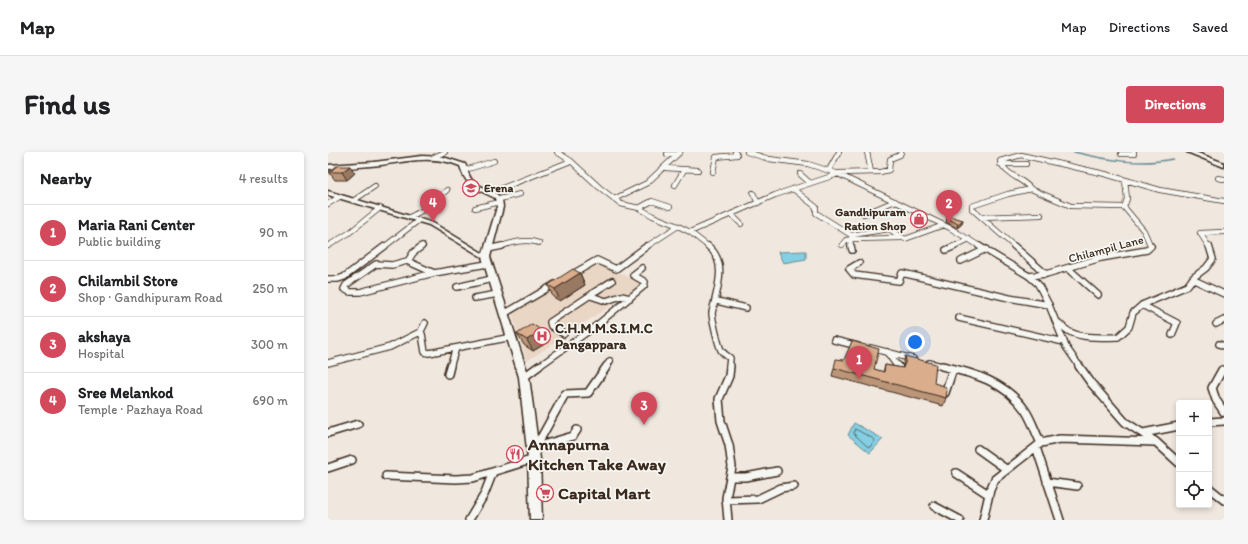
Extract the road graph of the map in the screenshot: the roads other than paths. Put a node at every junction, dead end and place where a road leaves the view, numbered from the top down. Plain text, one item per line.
1 (444, 152) edge
2 (557, 152) edge
3 (735, 152) edge
4 (747, 152) edge
5 (839, 152) edge
6 (867, 152) edge
7 (888, 152) edge
8 (901, 152) edge
9 (1134, 152) edge
10 (1190, 152) edge
11 (679, 153) edge
12 (667, 154) dead end
13 (1121, 154) dead end
14 (434, 157) junction
15 (890, 159) junction
16 (494, 161) dead end
17 (571, 161) junction
18 (1000, 164) junction
19 (1026, 164) dead end
20 (1224, 165) edge
21 (328, 167) edge
22 (665, 168) junction
23 (465, 170) junction
24 (684, 170) junction
25 (698, 170) dead end
26 (829, 170) junction
27 (713, 172) dead end
28 (870, 172) junction
29 (837, 173) junction
30 (800, 174) dead end
31 (1218, 178) dead end
32 (1224, 179) edge
33 (1124, 180) junction
34 (810, 183) junction
35 (675, 185) dead end
36 (375, 186) dead end
37 (792, 189) junction
38 (1031, 189) junction
39 (448, 190) dead end
40 (492, 192) junction
41 (328, 193) edge
42 (753, 193) dead end
43 (520, 194) dead end
44 (337, 196) junction
45 (614, 199) junction
46 (328, 200) edge
47 (353, 201) junction
48 (500, 201) junction
49 (1224, 201) edge
50 (895, 202) junction
51 (758, 203) junction
52 (328, 204) edge
53 (670, 207) dead end
54 (1124, 207) junction
55 (380, 208) junction
56 (475, 208) dead end
57 (639, 208) junction
58 (731, 214) junction
59 (864, 214) dead end
60 (1040, 216) dead end
61 (410, 217) junction
62 (981, 217) junction
63 (419, 220) junction
64 (741, 224) dead end
65 (944, 225) junction
66 (678, 226) junction
67 (690, 232) junction
68 (1224, 232) edge
69 (852, 238) junction
70 (902, 238) junction
71 (969, 239) junction
72 (539, 243) dead end
73 (842, 245) dead end
74 (328, 246) edge
75 (422, 246) dead end
76 (986, 249) junction
77 (852, 250) dead end
78 (946, 250) dead end
79 (487, 257) junction
80 (408, 261) junction
81 (961, 261) dead end
82 (859, 263) dead end
83 (642, 268) dead end
84 (1069, 269) junction
85 (434, 273) junction
86 (1046, 274) junction
87 (1029, 276) junction
88 (328, 278) edge
89 (492, 279) junction
90 (1192, 279) junction
91 (612, 281) dead end
92 (457, 287) dead end
93 (498, 294) junction
94 (592, 294) junction
95 (1224, 294) edge
96 (1098, 295) dead end
97 (475, 298) dead end
98 (630, 298) junction
99 (717, 301) junction
100 (1049, 305) junction
101 (1142, 305) junction
102 (746, 308) dead end
103 (504, 314) junction
104 (959, 318) dead end
105 (1055, 320) junction
106 (1224, 320) edge
107 (425, 323) dead end
108 (1216, 324) dead end
109 (420, 333) junction
110 (564, 334) dead end
111 (1172, 335) dead end
112 (512, 337) junction
113 (834, 340) dead end
114 (1064, 342) junction
115 (456, 348) junction
116 (887, 352) junction
117 (610, 361) dead end
118 (328, 363) edge
119 (953, 369) junction
120 (1222, 370) dead end
121 (896, 371) edge
122 (448, 374) dead end
123 (524, 377) junction
124 (944, 393) edge
125 (1224, 412) edge
126 (1224, 421) edge
127 (1212, 422) edge
128 (358, 424) dead end
129 (1176, 427) edge
130 (577, 430) dead end
131 (328, 433) edge
132 (1142, 433) junction
133 (1156, 442) junction
134 (1038, 445) junction
135 (532, 448) junction
136 (978, 449) dead end
137 (534, 459) junction
138 (352, 460) dead end
139 (1176, 460) edge
140 (328, 468) edge
141 (1006, 469) junction
142 (777, 471) dead end
143 (493, 472) junction
144 (956, 473) dead end
145 (386, 476) dead end
146 (730, 476) junction
147 (1047, 482) junction
148 (794, 486) dead end
149 (1077, 486) dead end
150 (1212, 490) edge
151 (988, 494) junction
152 (726, 500) junction
153 (1224, 500) edge
154 (934, 506) dead end
155 (469, 520) edge
156 (536, 520) edge
157 (728, 520) edge
158 (960, 520) edge
159 (982, 520) edge
160 (1060, 520) edge

1 - 14 street
2 - 17 street
3 - 27 street
4 - 26 street
5 - 26 street
6 - 28 street
7 - 15 street
8 - 15 street
9 - 13 street
10 - 20 street
11 - 12 street
11 - 22 street
14 - 21 main road
14 - 23 main road
15 - 28 street
16 - 23 street
17 - 40 street
17 - 45 street
18 - 19 street
18 - 33 street
18 - 38 street
22 - 24 street
22 - 45 street
23 - 40 main road
24 - 25 street
24 - 35 street
26 - 29 street
28 - 29 street
29 - 34 street
29 - 50 street
30 - 34 street
31 - 32 street
33 - 49 street
33 - 54 street
34 - 37 street
36 - 47 street
37 - 51 street
37 - 69 street
38 - 54 street
38 - 62 street
39 - 61 street
40 - 48 main road
41 - 44 street
42 - 51 street
43 - 48 street
44 - 46 street
44 - 47 street
44 - 52 street
45 - 57 street
47 - 55 street
48 - 56 street
48 - 79 main road
50 - 59 street
50 - 65 street
51 - 58 street
53 - 57 street
54 - 84 street, Chilampil Lane
55 - 61 street
55 - 74 street
57 - 66 street
58 - 64 street
58 - 67 street
60 - 62 street
61 - 63 street
62 - 86 street
63 - 79 street
63 - 88 street
65 - 70 street
65 - 71 street
66 - 67 street
66 - 103 street
67 - 99 street
68 - 90 street
69 - 70 street
69 - 70 street
69 - 73 street
69 - 77 street
71 - 76 street
71 - 78 street
72 - 79 street
75 - 80 street
76 - 81 street
76 - 87 street
79 - 85 street
79 - 89 main road
80 - 85 street
80 - 85 street
82 - 100 street
83 - 98 street
84 - 86 street, Chilampil Lane
84 - 96 street
86 - 87 street, Chilampil Lane
87 - 100 street
89 - 92 street
89 - 93 main road
90 - 95 street
90 - 101 street
91 - 94 street
93 - 97 street
93 - 103 main road
94 - 98 street
94 - 110 street
98 - 123 street
99 - 102 street
99 - 146 street
100 - 105 street
101 - 105 street
101 - 111 street
103 - 112 main road
104 - 114 street
105 - 114 street
106 - 108 street
107 - 109 street
109 - 115 street
109 - 118 street
112 - 115 street
112 - 123 main road
113 - 116 street
114 - 132 street
115 - 122 street
116 - 119 street
116 - 121 street
117 - 135 street
119 - 124 street
119 - 134 street
120 - 125 street
123 - 135 main road
126 - 127 street
128 - 131 street
129 - 132 street
130 - 135 street
132 - 133 street
133 - 134 street
133 - 139 street
134 - 141 street
134 - 147 street
135 - 137 main road
136 - 141 street
137 - 143 street
137 - 156 main road
138 - 140 street
141 - 151 street
142 - 146 street
143 - 145 street
143 - 155 street
144 - 151 street
146 - 152 street
147 - 149 street
147 - 160 street
148 - 152 street
150 - 153 street
151 - 159 street
152 - 157 street
154 - 158 street

